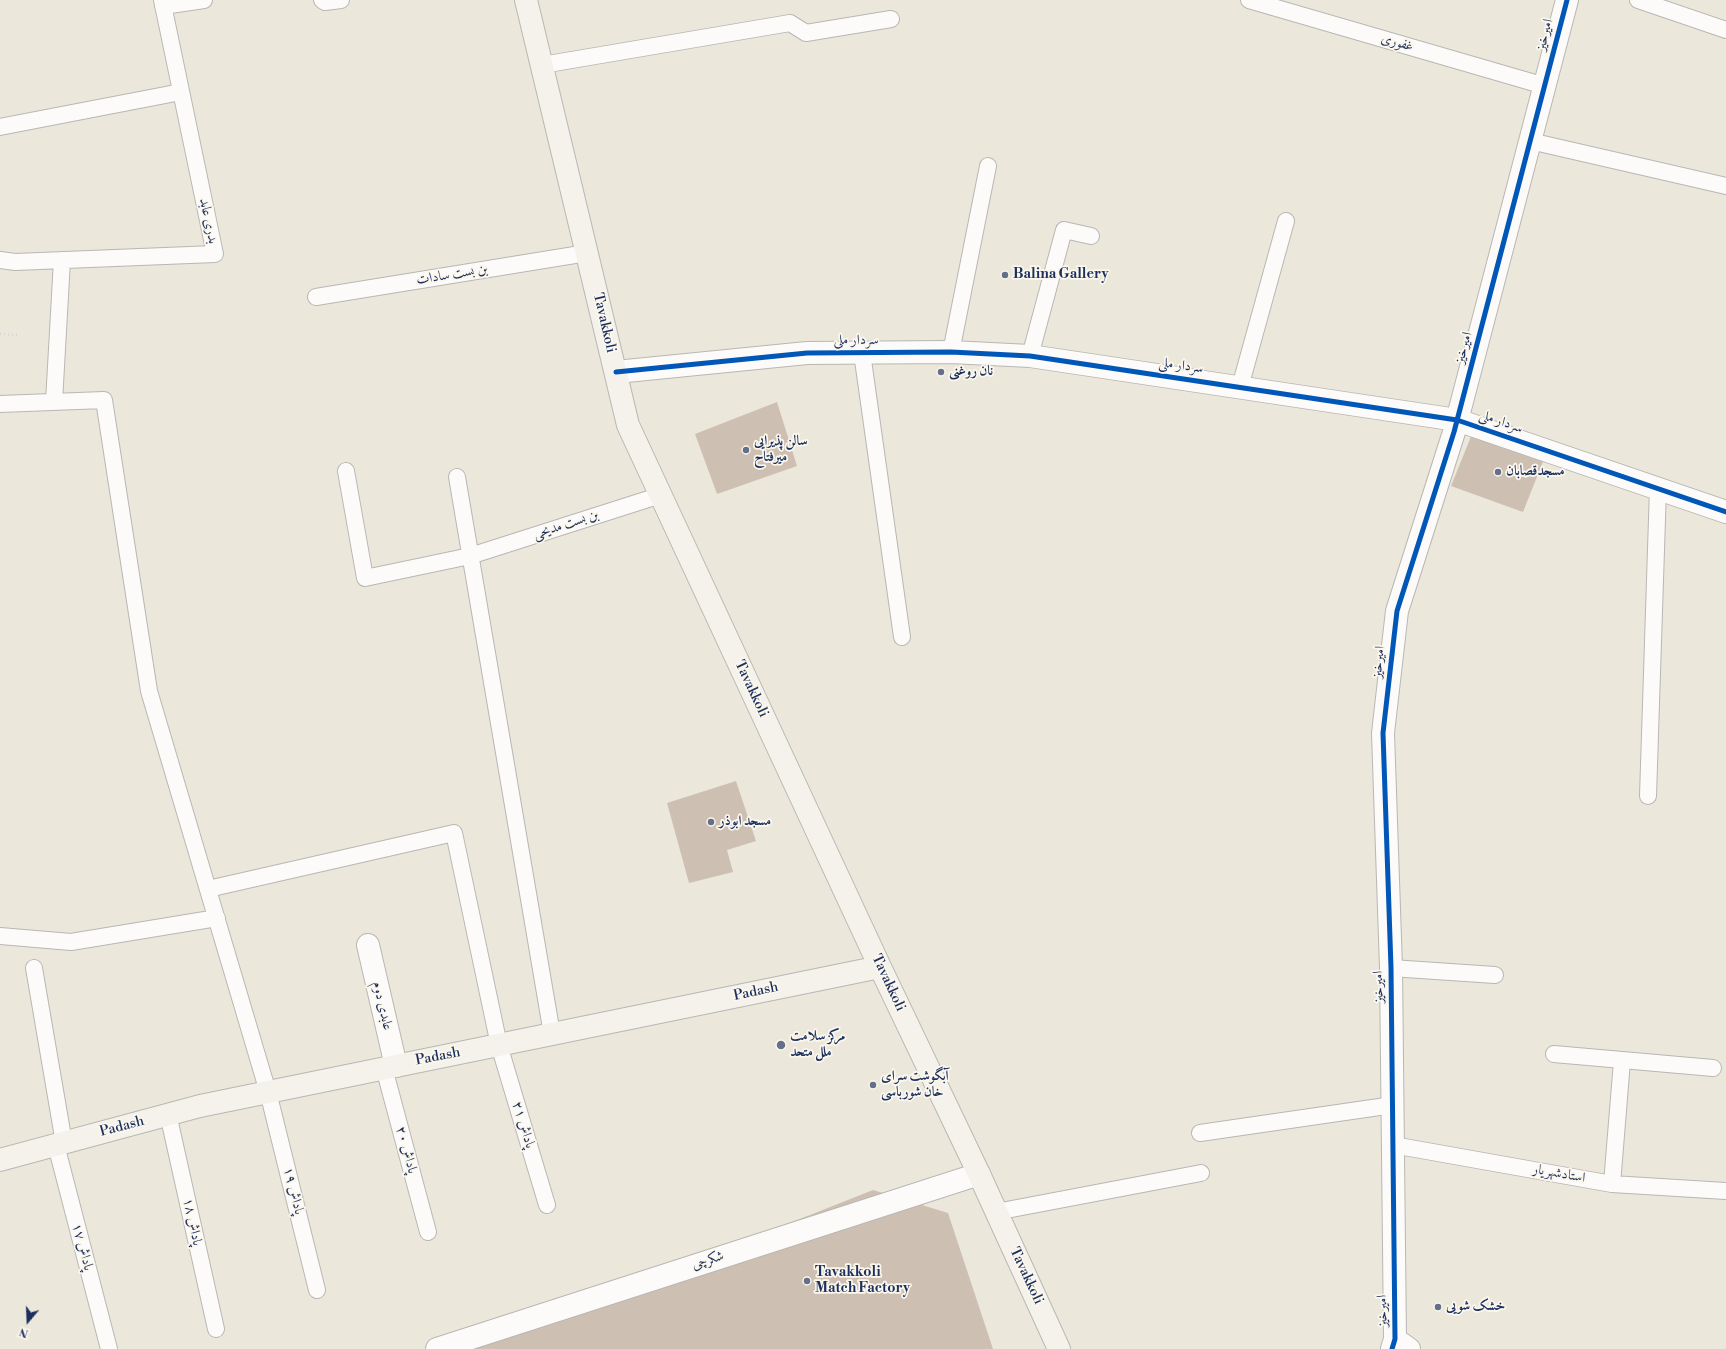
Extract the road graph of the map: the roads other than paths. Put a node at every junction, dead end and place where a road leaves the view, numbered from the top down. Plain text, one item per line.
1 (204, 0) edge
2 (322, 0) edge
3 (341, 0) edge
4 (526, 0) edge
5 (1249, 0) edge
6 (1567, 0) edge
7 (1638, 0) edge
8 (162, 3) edge
9 (891, 19) dead end
10 (1726, 30) edge
11 (542, 65) junction
12 (1545, 86) junction
13 (181, 92) junction
14 (0, 127) edge
15 (1530, 141) junction
16 (988, 166) dead end
17 (1726, 186) edge
18 (1286, 221) dead end
19 (1091, 236) dead end
20 (587, 253) junction
21 (0, 260) edge
22 (62, 260) junction
23 (316, 297) dead end
24 (862, 352) junction
25 (952, 352) junction
26 (1030, 356) junction
27 (616, 372) junction
28 (1240, 387) junction
29 (54, 402) junction
30 (0, 404) edge
31 (1458, 420) junction
32 (346, 471) dead end
33 (457, 477) dead end
34 (1658, 488) junction
35 (661, 495) junction
36 (1726, 512) edge
37 (470, 556) junction
38 (902, 637) dead end
39 (1648, 796) dead end
40 (208, 889) junction
41 (217, 918) junction
42 (0, 936) edge
43 (368, 945) dead end
44 (880, 967) junction
45 (34, 968) dead end
46 (1391, 968) junction
47 (1495, 975) dead end
48 (552, 1034) junction
49 (499, 1045) junction
50 (1554, 1054) dead end
51 (1622, 1061) junction
52 (390, 1067) junction
53 (1712, 1068) dead end
54 (268, 1092) junction
55 (1393, 1105) junction
56 (168, 1114) junction
57 (1200, 1132) dead end
58 (60, 1144) junction
59 (1393, 1145) junction
60 (0, 1160) edge
61 (1202, 1172) dead end
62 (979, 1174) junction
63 (1612, 1184) junction
64 (1726, 1191) edge
65 (547, 1206) dead end
66 (996, 1212) junction
67 (428, 1232) dead end
68 (317, 1290) dead end
69 (216, 1329) dead end
70 (1399, 1346) edge
71 (109, 1349) edge
72 (437, 1349) edge
73 (1059, 1349) edge

1 - 8 lane
2 - 3 lane
4 - 11 main road, Tavakkoli
5 - 12 lane, غفوری
6 - 12 street, امیرخیز
7 - 10 lane
8 - 13 lane, بدری عابد
9 - 11 lane
11 - 20 main road, Tavakkoli
12 - 15 street, امیرخیز
13 - 14 lane
13 - 22 lane, بدری عابد
15 - 17 lane
15 - 31 street, امیرخیز
16 - 25 lane
18 - 28 lane
19 - 26 lane
20 - 23 lane, بن بست سادات
20 - 27 main road, Tavakkoli
21 - 22 lane, بدری عابد
22 - 29 lane
24 - 25 street, سردار ملی
24 - 27 street, سردار ملی
24 - 38 lane
25 - 26 street, سردار ملی
26 - 28 street, سردار ملی
27 - 35 main road, Tavakkoli
28 - 31 street, سردار ملی
29 - 30 lane
29 - 40 lane, پاداش ۱۹
31 - 34 street, سردار ملی
31 - 46 street, امیرخیز
32 - 37 lane, بن بست مدیحی
33 - 37 lane
34 - 36 street, سردار ملی
34 - 39 lane
35 - 37 lane, بن بست مدیحی
35 - 44 main road, Tavakkoli
37 - 48 lane
40 - 41 lane, پاداش ۱۹
40 - 49 lane, پاداش ۲۱
41 - 42 lane
41 - 54 lane, پاداش ۱۹
43 - 52 street, عابدی دوم
44 - 48 main road, Padash
44 - 62 main road, Tavakkoli
45 - 58 lane, پاداش ۱۷
46 - 47 lane
46 - 55 street, امیرخیز
48 - 49 main road, Padash
49 - 52 main road, Padash
49 - 65 lane, پاداش ۲۱
50 - 51 lane
51 - 53 lane
51 - 63 lane
52 - 54 main road, Padash
52 - 67 lane, پاداش ۲۰
54 - 56 main road, Padash
54 - 68 lane, پاداش ۱۹
55 - 57 lane
55 - 59 street, امیرخیز
56 - 58 main road, Padash
56 - 69 lane, پاداش ۱۸
58 - 60 main road, Padash
58 - 71 lane, پاداش ۱۷
59 - 63 lane, استادشهریار
59 - 70 street, امیرخیز
61 - 66 lane
62 - 66 main road, Tavakkoli
62 - 72 street, شکرچی
63 - 64 lane, استادشهریار
66 - 73 main road, Tavakkoli

